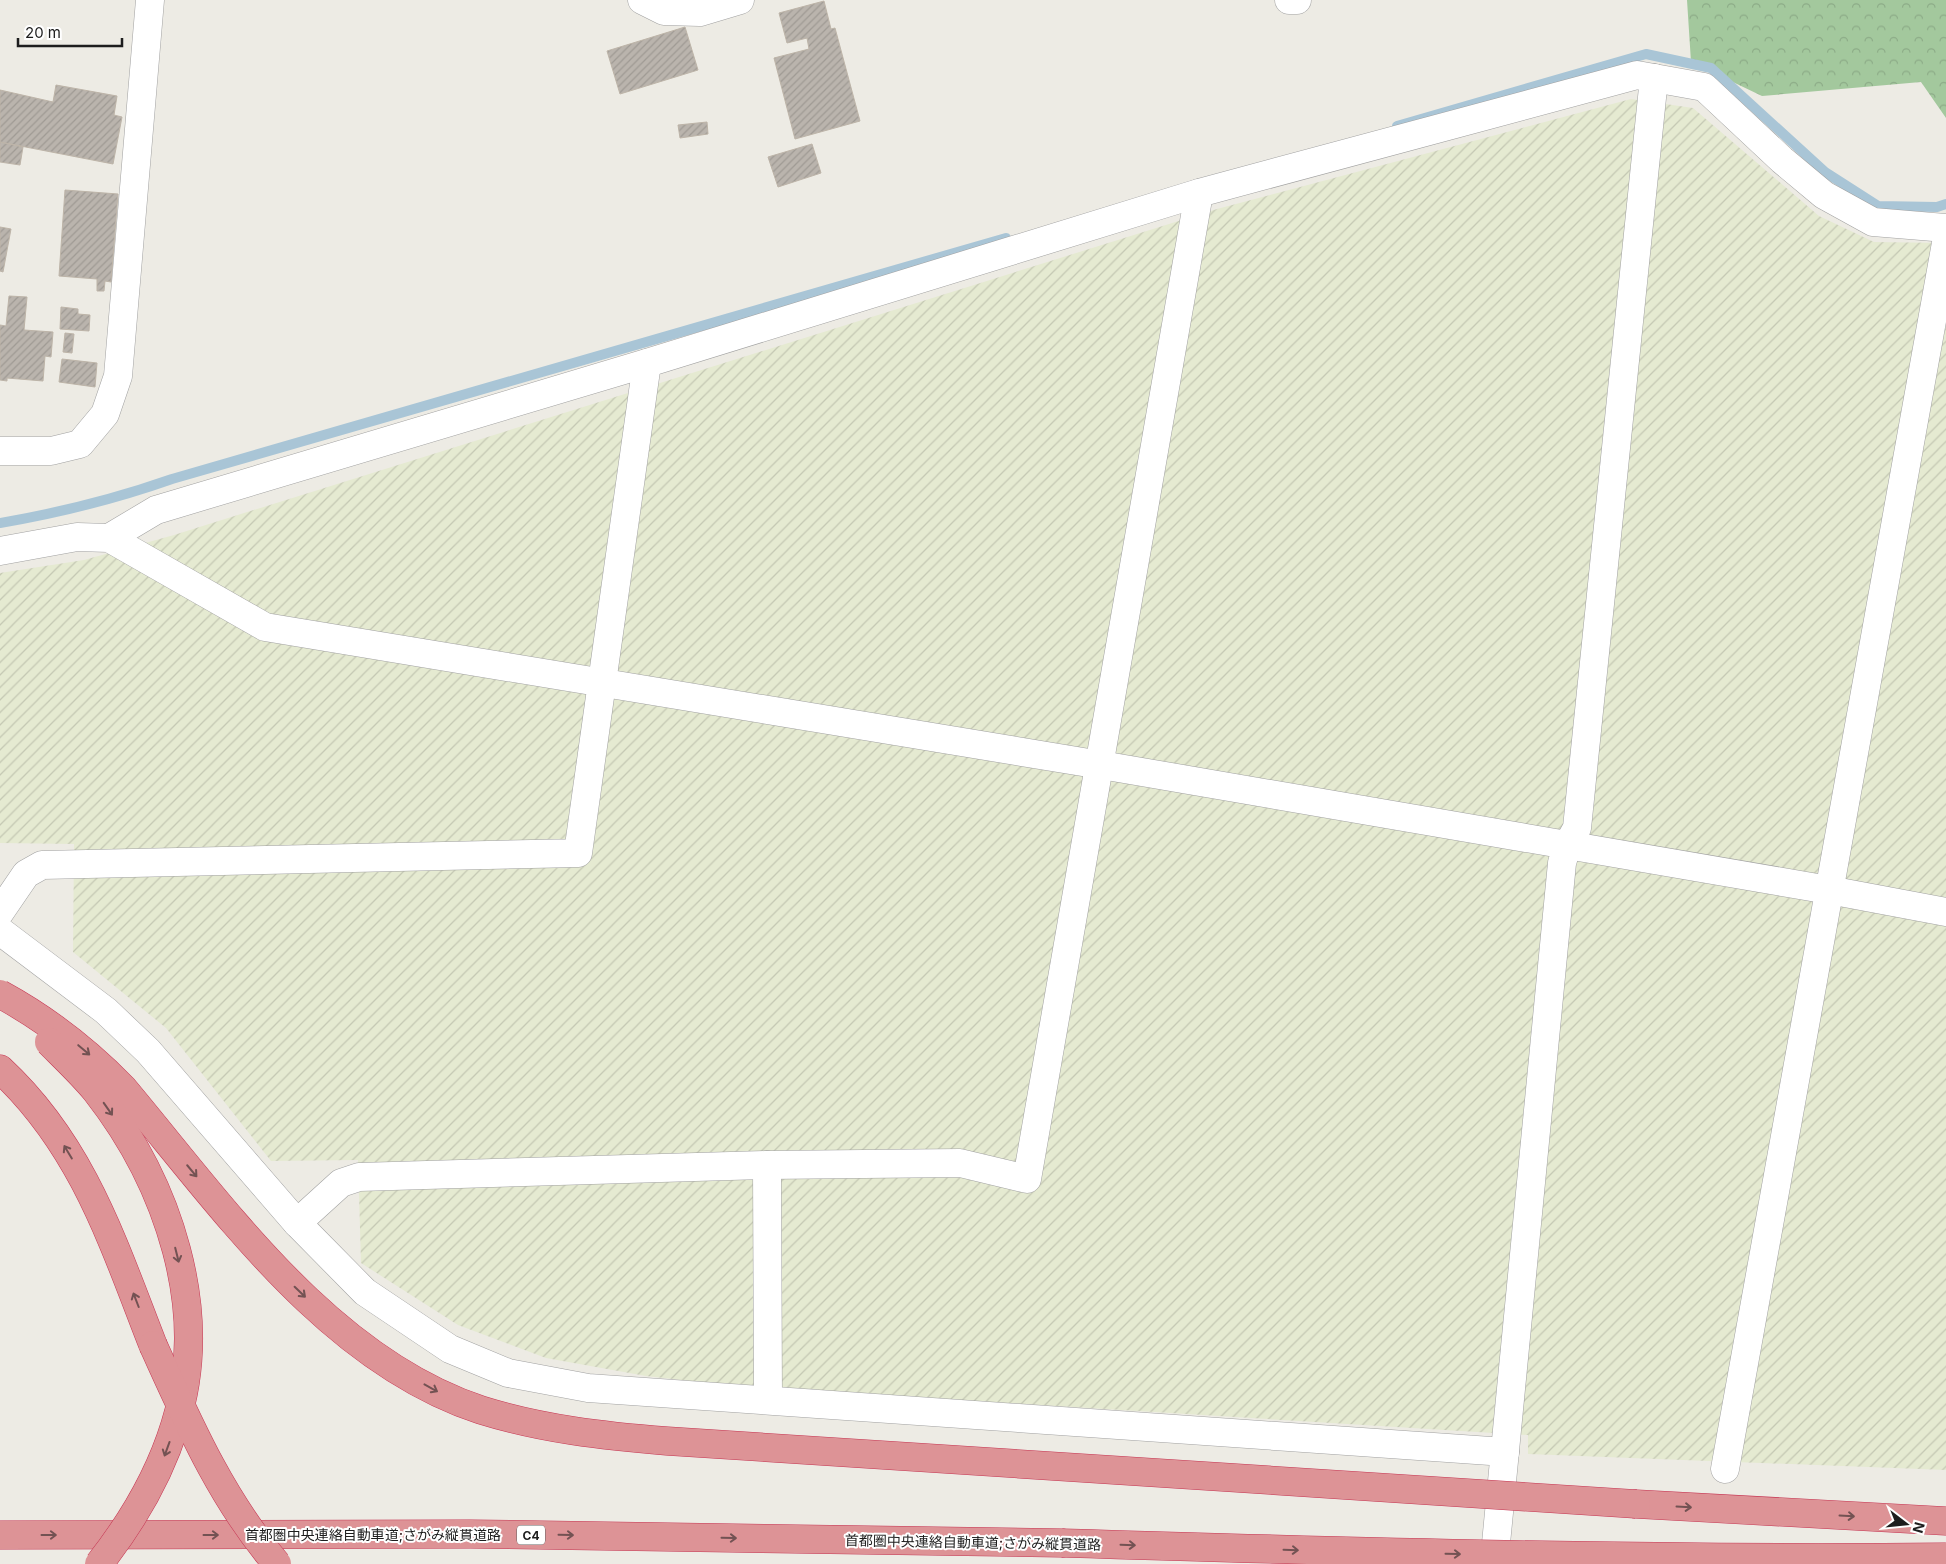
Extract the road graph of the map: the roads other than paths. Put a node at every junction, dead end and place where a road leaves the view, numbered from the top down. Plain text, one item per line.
1 (150, 0) edge
2 (642, 0) edge
3 (740, 0) edge
4 (1289, 0) edge
5 (1297, 0) edge
6 (1654, 78) junction
7 (1199, 193) junction
8 (1946, 228) edge
9 (1946, 243) edge
10 (647, 363) junction
11 (0, 451) edge
12 (109, 538) junction
13 (0, 551) edge
14 (603, 682) junction
15 (1101, 766) junction
16 (1567, 846) junction
17 (1829, 890) junction
18 (0, 912) edge
19 (1946, 912) edge
20 (0, 931) edge
21 (0, 994) edge
22 (0, 1001) edge
23 (0, 1069) edge
24 (768, 1165) junction
25 (297, 1223) junction
26 (768, 1400) junction
27 (1505, 1452) junction
28 (1725, 1469) dead end
29 (1946, 1522) edge
30 (0, 1535) edge
31 (1946, 1557) edge
32 (99, 1564) edge
33 (277, 1564) edge
34 (1494, 1564) edge

1 - 11 street
2 - 3 street
4 - 5 street
6 - 7 street
6 - 8 street
6 - 16 street
7 - 10 street
7 - 15 street
9 - 17 street
10 - 12 street
10 - 14 street
12 - 13 street
12 - 14 street
14 - 15 street
14 - 18 street
15 - 16 street
15 - 24 street
16 - 17 street
16 - 27 street
17 - 19 street
17 - 28 street
20 - 25 street
21 -> 29 highway, bridge
22 -> 32 highway, bridge
33 -> 23 highway, bridge
24 - 25 street
24 - 26 street
25 - 26 street
26 - 27 street
27 - 34 street
30 -> 31 highway, 首都圏中央連絡自動車道;さがみ縦貫道路 / C4, bridge

